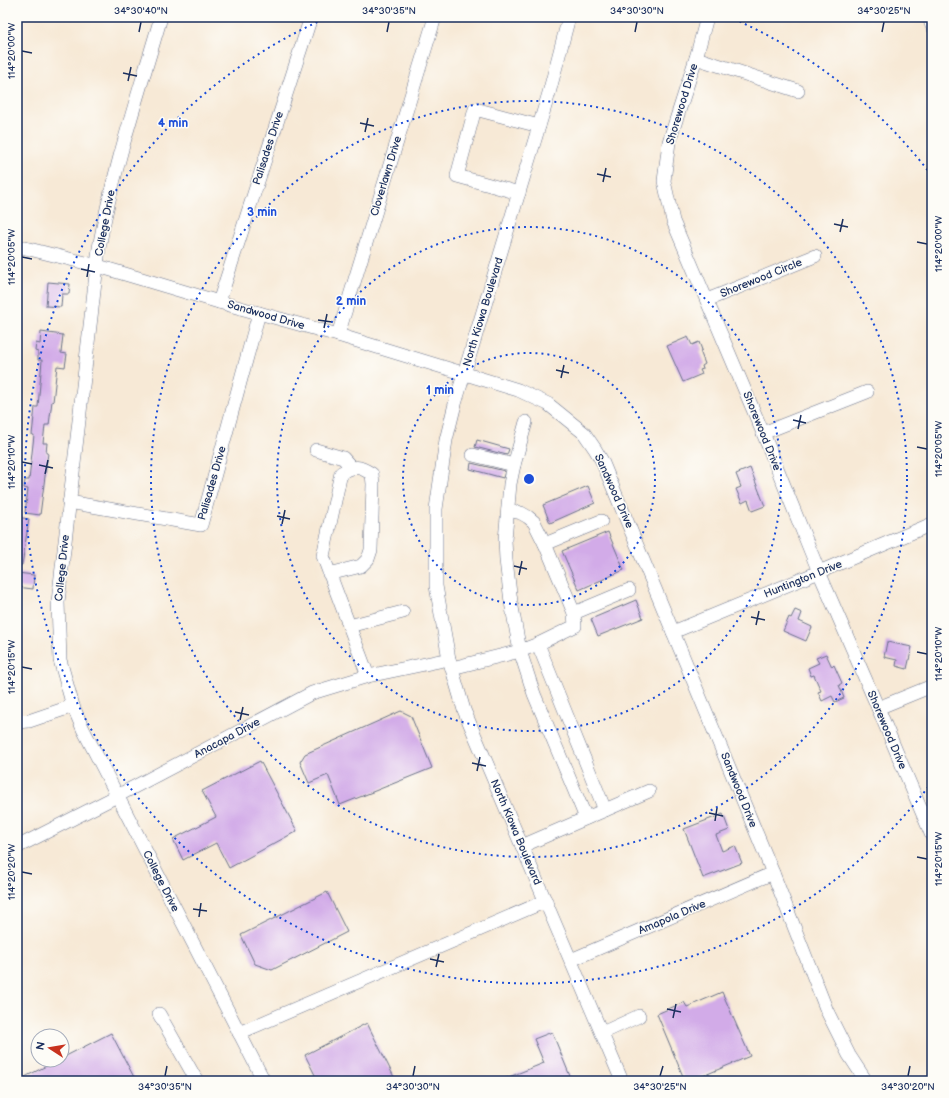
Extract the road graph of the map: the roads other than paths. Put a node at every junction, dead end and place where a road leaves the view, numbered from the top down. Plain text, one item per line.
1 (161, 17) edge
2 (310, 17) edge
3 (435, 17) edge
4 (568, 17) edge
5 (707, 17) edge
6 (929, 17) edge
7 (932, 26) edge
8 (696, 58) junction
9 (798, 91) dead end
10 (539, 126) junction
11 (519, 193) junction
12 (17, 246) edge
13 (815, 256) dead end
14 (98, 266) junction
15 (706, 300) junction
16 (219, 302) junction
17 (259, 313) junction
18 (338, 335) junction
19 (464, 374) junction
20 (867, 392) dead end
21 (526, 422) dead end
22 (764, 433) junction
23 (316, 450) dead end
24 (474, 455) dead end
25 (514, 466) junction
26 (351, 467) junction
27 (69, 502) junction
28 (508, 510) junction
29 (601, 521) dead end
30 (932, 524) edge
31 (545, 544) junction
32 (819, 572) junction
33 (329, 574) junction
34 (629, 590) dead end
35 (403, 612) dead end
36 (574, 613) junction
37 (349, 626) junction
38 (673, 632) junction
39 (538, 644) junction
40 (520, 651) junction
41 (450, 664) junction
42 (368, 676) junction
43 (932, 686) edge
44 (73, 706) junction
45 (878, 708) junction
46 (17, 722) edge
47 (649, 791) dead end
48 (117, 796) junction
49 (605, 810) junction
50 (586, 818) junction
51 (932, 836) edge
52 (522, 846) junction
53 (17, 847) edge
54 (773, 874) junction
55 (546, 901) junction
56 (571, 960) junction
57 (159, 1014) dead end
58 (639, 1016) dead end
59 (239, 1033) junction
60 (602, 1033) junction
61 (197, 1081) edge
62 (264, 1081) edge
63 (622, 1081) edge
64 (866, 1081) edge

1 - 14 street, College Drive
2 - 16 street, Palisades Drive
3 - 18 street, Cloverlawn Drive
4 - 10 street, North Kiowa Boulevard
5 - 8 street, Shorewood Drive
6 - 7 street
8 - 9 street
8 - 15 street, Shorewood Drive
10 - 11 street, North Kiowa Boulevard
10 - 11 street
11 - 19 street, North Kiowa Boulevard
12 - 14 street, Sandwood Drive
13 - 15 street, Shorewood Circle
14 - 16 street, Sandwood Drive
14 - 27 street, College Drive
15 - 22 street, Shorewood Drive
16 - 17 street, Sandwood Drive
17 - 18 street, Sandwood Drive
17 - 27 street, Palisades Drive
18 - 19 street, Sandwood Drive
19 - 38 street, Sandwood Drive
19 - 41 street, North Kiowa Boulevard
20 - 22 street
21 - 25 street
22 - 32 street, Shorewood Drive
23 - 26 street
24 - 25 street
25 - 28 street
26 - 33 street
26 - 33 street
27 - 44 street, College Drive
28 - 31 street
28 - 40 street
29 - 31 street
30 - 32 street, Huntington Drive
31 - 36 street
32 - 38 street, Huntington Drive
32 - 45 street, Shorewood Drive
33 - 37 street
34 - 36 street
35 - 37 street
36 - 39 street, Anacapa Drive
37 - 42 street
38 - 54 street, Sandwood Drive
39 - 40 street, Anacapa Drive
39 - 49 street
40 - 41 street, Anacapa Drive
40 - 50 street
41 - 42 street, Anacapa Drive
41 - 52 street, North Kiowa Boulevard
42 - 48 street, Anacapa Drive
43 - 45 street
44 - 46 street
44 - 48 street, College Drive
45 - 51 street, Shorewood Drive
47 - 49 street
48 - 53 street, Anacapa Drive
48 - 59 street, College Drive
49 - 50 street
50 - 52 street
52 - 55 street, North Kiowa Boulevard
54 - 56 street, Amapola Drive
54 - 64 street, Sandwood Drive
55 - 56 street, North Kiowa Boulevard
55 - 59 street
56 - 60 street, North Kiowa Boulevard
57 - 61 street
58 - 60 street
59 - 62 street, College Drive
60 - 63 street, North Kiowa Boulevard

